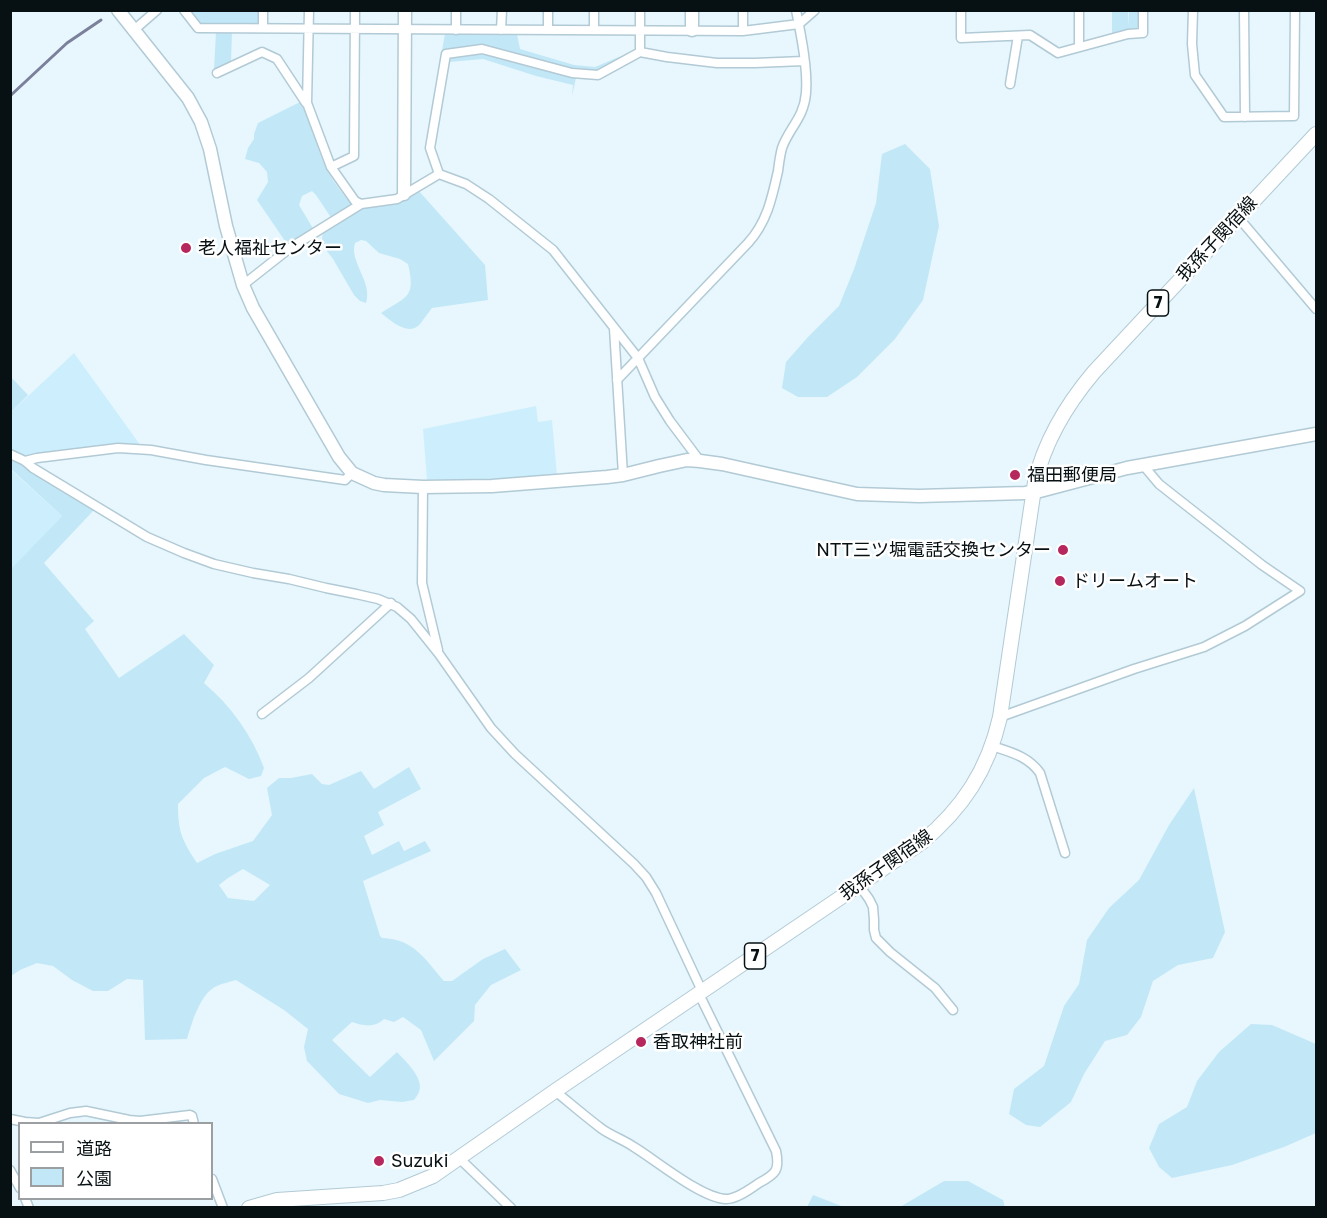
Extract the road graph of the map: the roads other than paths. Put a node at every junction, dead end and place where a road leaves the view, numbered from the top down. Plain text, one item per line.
1 (118, 10) edge
2 (157, 10) edge
3 (183, 10) edge
4 (263, 10) edge
5 (309, 10) edge
6 (355, 10) edge
7 (405, 10) edge
8 (456, 10) edge
9 (502, 10) edge
10 (548, 10) edge
11 (594, 10) edge
12 (640, 10) edge
13 (692, 10) edge
14 (743, 10) edge
15 (796, 10) edge
16 (815, 10) edge
17 (961, 10) edge
18 (1079, 10) edge
19 (1143, 10) edge
20 (1192, 10) edge
21 (1244, 10) edge
22 (1295, 10) edge
23 (799, 24) junction
24 (263, 28) junction
25 (309, 29) junction
26 (355, 29) junction
27 (134, 30) junction
28 (405, 30) junction
29 (456, 30) junction
30 (501, 30) junction
31 (548, 30) junction
32 (594, 30) junction
33 (692, 30) junction
34 (640, 31) junction
35 (743, 31) junction
36 (1018, 36) junction
37 (1079, 47) junction
38 (640, 52) junction
39 (804, 61) junction
40 (217, 73) dead end
41 (1010, 84) dead end
42 (307, 103) junction
43 (1245, 117) junction
44 (1317, 134) edge
45 (331, 166) junction
46 (439, 174) junction
47 (404, 194) junction
48 (361, 204) junction
49 (1238, 217) junction
50 (243, 285) junction
51 (1317, 309) edge
52 (614, 327) junction
53 (638, 358) junction
54 (617, 380) junction
55 (1317, 434) edge
56 (10, 454) edge
57 (700, 460) junction
58 (25, 461) junction
59 (1143, 465) junction
60 (352, 473) junction
61 (623, 475) junction
62 (423, 487) junction
63 (1034, 493) junction
64 (391, 603) junction
65 (439, 654) junction
66 (262, 714) dead end
67 (1000, 717) junction
68 (992, 746) junction
69 (1065, 853) dead end
70 (859, 885) junction
71 (701, 993) junction
72 (953, 1010) dead end
73 (555, 1091) junction
74 (10, 1119) edge
75 (25, 1122) edge
76 (42, 1122) edge
77 (194, 1122) edge
78 (459, 1158) junction
79 (10, 1170) edge
80 (213, 1182) edge
81 (18, 1184) edge
82 (728, 1203) edge
83 (223, 1208) edge
84 (249, 1208) edge
85 (511, 1208) edge

1 - 27 street
2 - 27 street
3 - 24 street
4 - 24 street
5 - 25 street
6 - 26 street
7 - 28 street
8 - 29 street
9 - 30 street
10 - 31 street
11 - 32 street
12 - 34 street
13 - 33 street
14 - 35 street
15 - 23 street
16 - 23 street
17 - 36 street
18 - 37 street
19 - 37 street
20 - 43 street
21 - 43 street
22 - 43 street
23 - 35 street
23 - 39 street
24 - 25 street
25 - 26 street
25 - 42 street
26 - 28 street
26 - 45 street
27 - 50 street
28 - 29 street
28 - 47 street
29 - 30 street
30 - 31 street
31 - 32 street
32 - 34 street
33 - 34 street
33 - 35 street
34 - 38 street
36 - 37 street
36 - 41 street
38 - 39 street
38 - 46 street
39 - 53 street
40 - 42 street
42 - 45 street
44 - 49 main road, 我孫子関宿線 / 7
45 - 48 street
46 - 47 street
46 - 52 street
47 - 48 street
48 - 50 street
49 - 51 street
49 - 63 main road, 我孫子関宿線 / 7
50 - 60 street
52 - 53 street
52 - 54 street
53 - 54 street
53 - 57 street
54 - 61 street
55 - 59 street
56 - 58 street
57 - 61 street
57 - 63 street
58 - 60 street
58 - 64 street
59 - 63 street
59 - 67 street
60 - 62 street
61 - 62 street
62 - 65 street
63 - 67 main road, 我孫子関宿線 / 7
64 - 65 street
64 - 66 street
65 - 71 street
67 - 68 main road, 我孫子関宿線 / 7
68 - 69 street
68 - 70 main road, 我孫子関宿線 / 7
70 - 71 main road, 我孫子関宿線 / 7
70 - 72 street
71 - 73 main road, 我孫子関宿線 / 7
71 - 82 street
73 - 78 main road, 我孫子関宿線 / 7
73 - 82 street
74 - 75 street
76 - 77 street
78 - 84 main road, 我孫子関宿線 / 7
78 - 85 street
79 - 81 street
80 - 83 street

